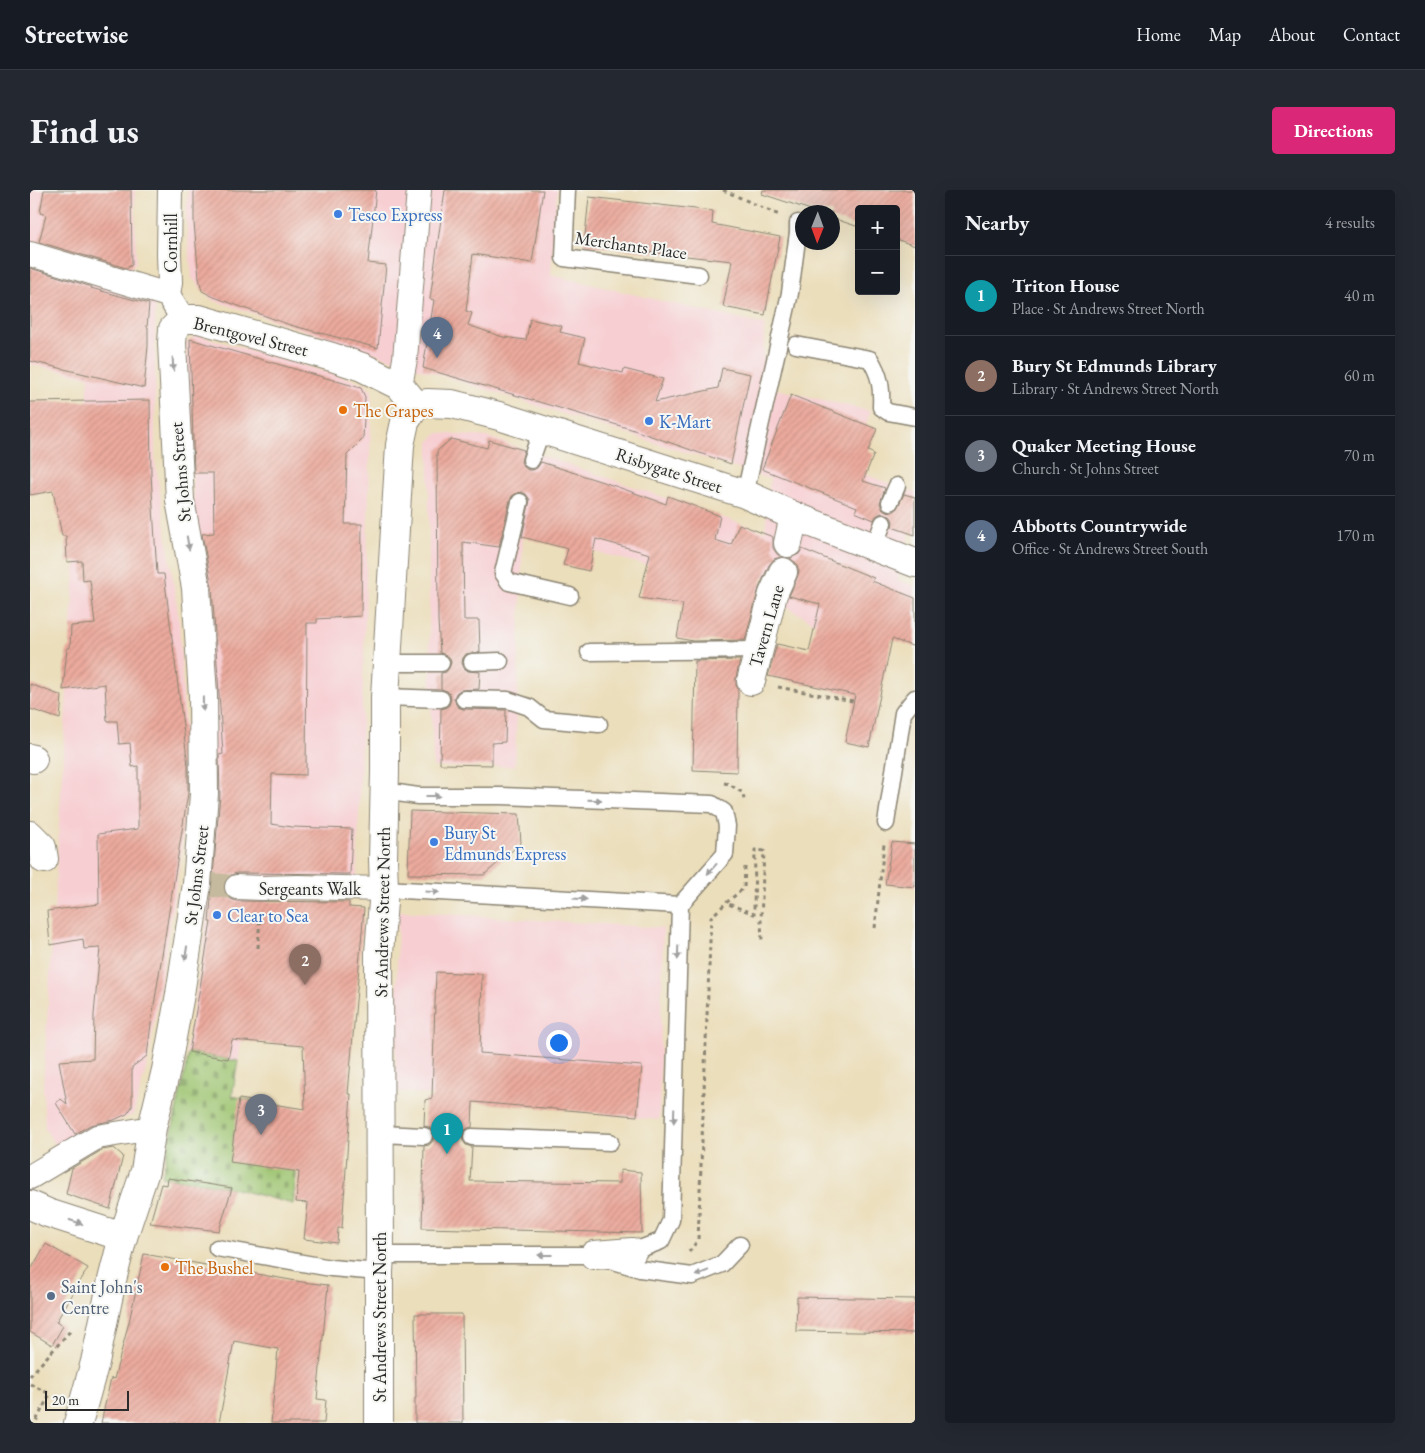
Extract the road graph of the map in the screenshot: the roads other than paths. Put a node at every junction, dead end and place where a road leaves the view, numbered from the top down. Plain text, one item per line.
1 (170, 190) edge
2 (420, 190) edge
3 (567, 190) edge
4 (796, 250) edge
5 (30, 254) edge
6 (699, 274) dead end
7 (168, 295) junction
8 (183, 320) junction
9 (796, 345) dead end
10 (408, 395) junction
11 (915, 417) edge
12 (542, 430) junction
13 (531, 460) dead end
14 (896, 486) dead end
15 (745, 494) junction
16 (520, 502) dead end
17 (890, 502) dead end
18 (794, 516) junction
19 (788, 543) dead end
20 (915, 562) edge
21 (782, 572) dead end
22 (570, 596) dead end
23 (759, 650) junction
24 (589, 652) dead end
25 (500, 661) dead end
26 (472, 662) dead end
27 (387, 663) junction
28 (441, 663) dead end
29 (751, 681) road end
30 (385, 696) junction
31 (915, 698) edge
32 (441, 699) dead end
33 (464, 699) dead end
34 (599, 724) dead end
35 (384, 791) junction
36 (886, 822) road end
37 (30, 835) edge
38 (44, 858) dead end
39 (237, 887) tunnel mouth
40 (384, 889) junction
41 (680, 904) junction
42 (152, 1128) junction
43 (380, 1134) junction
44 (424, 1136) dead end
45 (472, 1137) dead end
46 (610, 1142) dead end
47 (30, 1177) edge
48 (30, 1205) edge
49 (123, 1237) junction
50 (740, 1245) dead end
51 (217, 1248) dead end
52 (632, 1252) joint
53 (594, 1255) junction
54 (379, 1263) junction
55 (78, 1423) edge
56 (379, 1423) edge

1 - 7 street, Cornhill
2 - 10 street
3 - 6 lane, Merchants Place
4 - 15 lane
5 - 7 street
7 - 8 street, Brentgovel Street
8 - 10 street, Brentgovel Street
8 -> 42 street, St Johns Street
9 - 11 lane
10 - 12 street, Risbygate Street
10 - 27 street, St Andrews Street North
12 - 13 lane
12 - 15 street, Risbygate Street
14 - 17 lane
15 - 18 street, Risbygate Street
16 - 22 lane
18 - 19 street
18 - 20 street, Risbygate Street
21 - 23 street, Tavern Lane
23 - 24 lane
23 - 29 street, Tavern Lane
25 - 26 lane
27 - 28 lane
27 - 30 street, St Andrews Street North
30 - 32 lane
30 - 35 street, St Andrews Street North
31 - 36 lane
33 - 34 lane
35 - 40 street, St Andrews Street North
35 -> 41 lane
37 - 38 street
39 - 40 street, Sergeants Walk
40 -> 41 lane
40 - 43 street, St Andrews Street North
41 -> 52 lane
42 - 47 street
42 - 49 street, St Johns Street
43 - 44 lane
43 - 54 street, St Andrews Street North
45 - 46 lane
48 -> 49 street
49 - 55 street, St Johns Street
50 -> 53 lane
51 - 54 lane
52 - 53 street
53 -> 54 lane
54 - 56 street, St Andrews Street North

